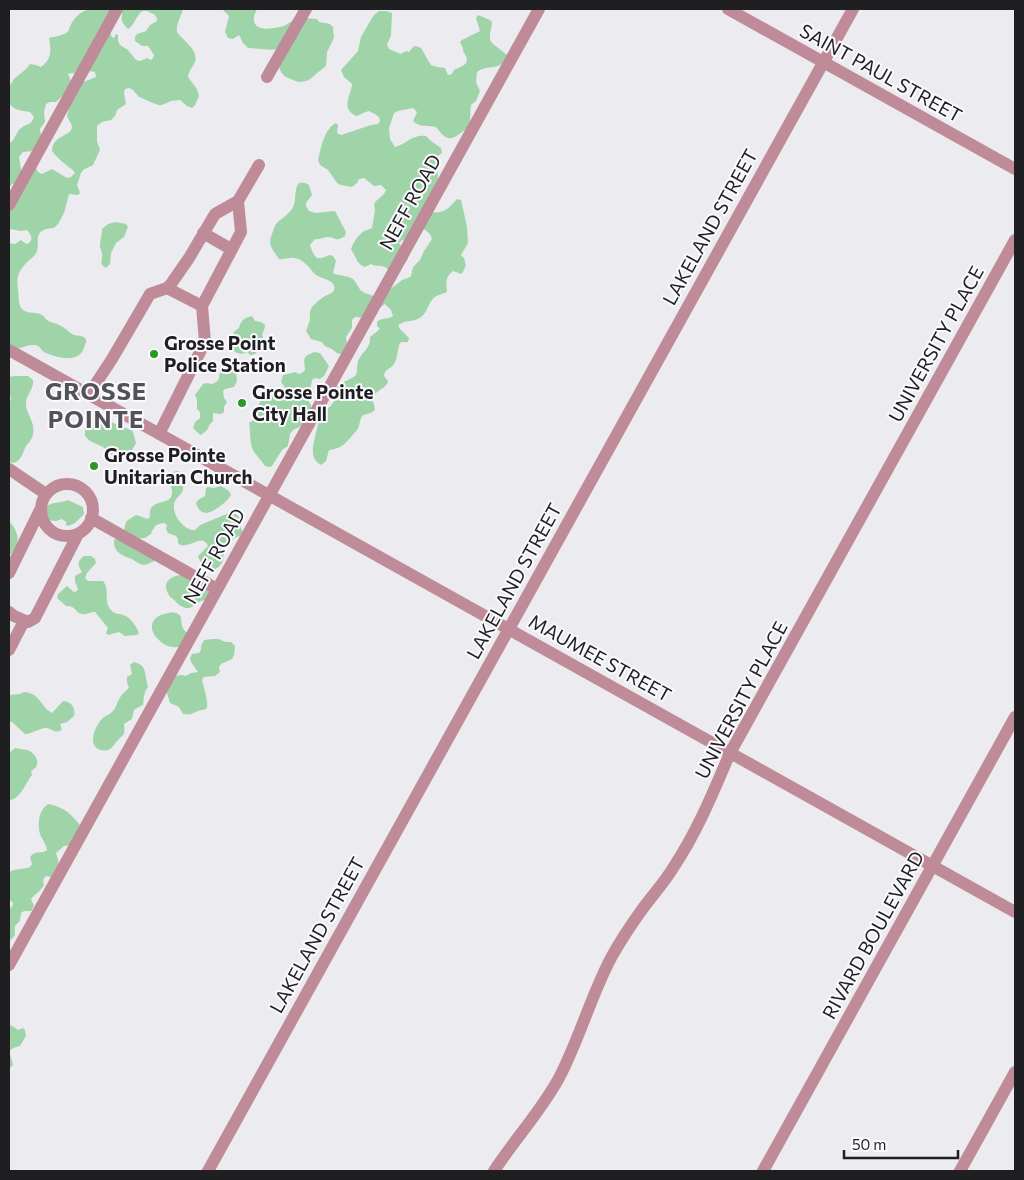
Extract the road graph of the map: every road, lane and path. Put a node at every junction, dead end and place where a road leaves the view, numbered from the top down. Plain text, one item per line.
1 (117, 9) edge
2 (306, 9) edge
3 (539, 9) edge
4 (728, 9) edge
5 (853, 9) edge
6 (823, 62) junction
7 (266, 77) dead end
8 (259, 165) dead end
9 (1015, 169) edge
10 (238, 201) junction
11 (9, 205) edge
12 (204, 233) junction
13 (1015, 240) edge
14 (231, 250) junction
15 (167, 288) junction
16 (202, 306) junction
17 (9, 350) edge
18 (88, 394) junction
19 (159, 434) junction
20 (9, 469) edge
21 (46, 494) junction
22 (269, 495) junction
23 (40, 510) junction
24 (91, 518) junction
25 (78, 534) junction
26 (9, 573) edge
27 (217, 589) junction
28 (9, 612) edge
29 (24, 621) junction
30 (509, 629) junction
31 (9, 650) edge
32 (1015, 717) edge
33 (730, 752) junction
34 (933, 866) junction
35 (1015, 912) edge
36 (9, 965) edge
37 (1015, 1072) edge
38 (208, 1171) edge
39 (494, 1171) edge
40 (763, 1171) edge
41 (960, 1171) edge

1 - 11 street
2 - 7 street
3 - 22 street, NEFF ROAD
4 - 6 street, SAINT PAUL STREET
5 - 6 street, LAKELAND STREET
6 - 9 street, SAINT PAUL STREET
6 - 30 street, LAKELAND STREET
8 - 10 street
10 - 12 street
10 - 14 street
12 - 14 street
12 - 15 street
13 - 33 street, UNIVERSITY PLACE
14 - 16 street
15 - 16 street
15 - 18 street
16 - 19 street
17 - 18 street, MAUMEE STREET
18 - 19 street, MAUMEE STREET
19 - 22 street, MAUMEE STREET
20 - 21 street
21 - 23 street
21 - 24 street
22 - 27 street, NEFF ROAD
22 - 30 street, MAUMEE STREET
23 - 25 street
23 - 26 street
24 - 25 street
24 - 27 street
25 - 29 street
27 - 36 street, NEFF ROAD
28 - 29 street
29 - 31 street
30 - 33 street, MAUMEE STREET
30 - 38 street, LAKELAND STREET
32 - 34 street, RIVARD BOULEVARD
33 - 34 street, MAUMEE STREET
33 - 39 street, UNIVERSITY PLACE
34 - 35 street, MAUMEE STREET
34 - 40 street, RIVARD BOULEVARD
37 - 41 street

